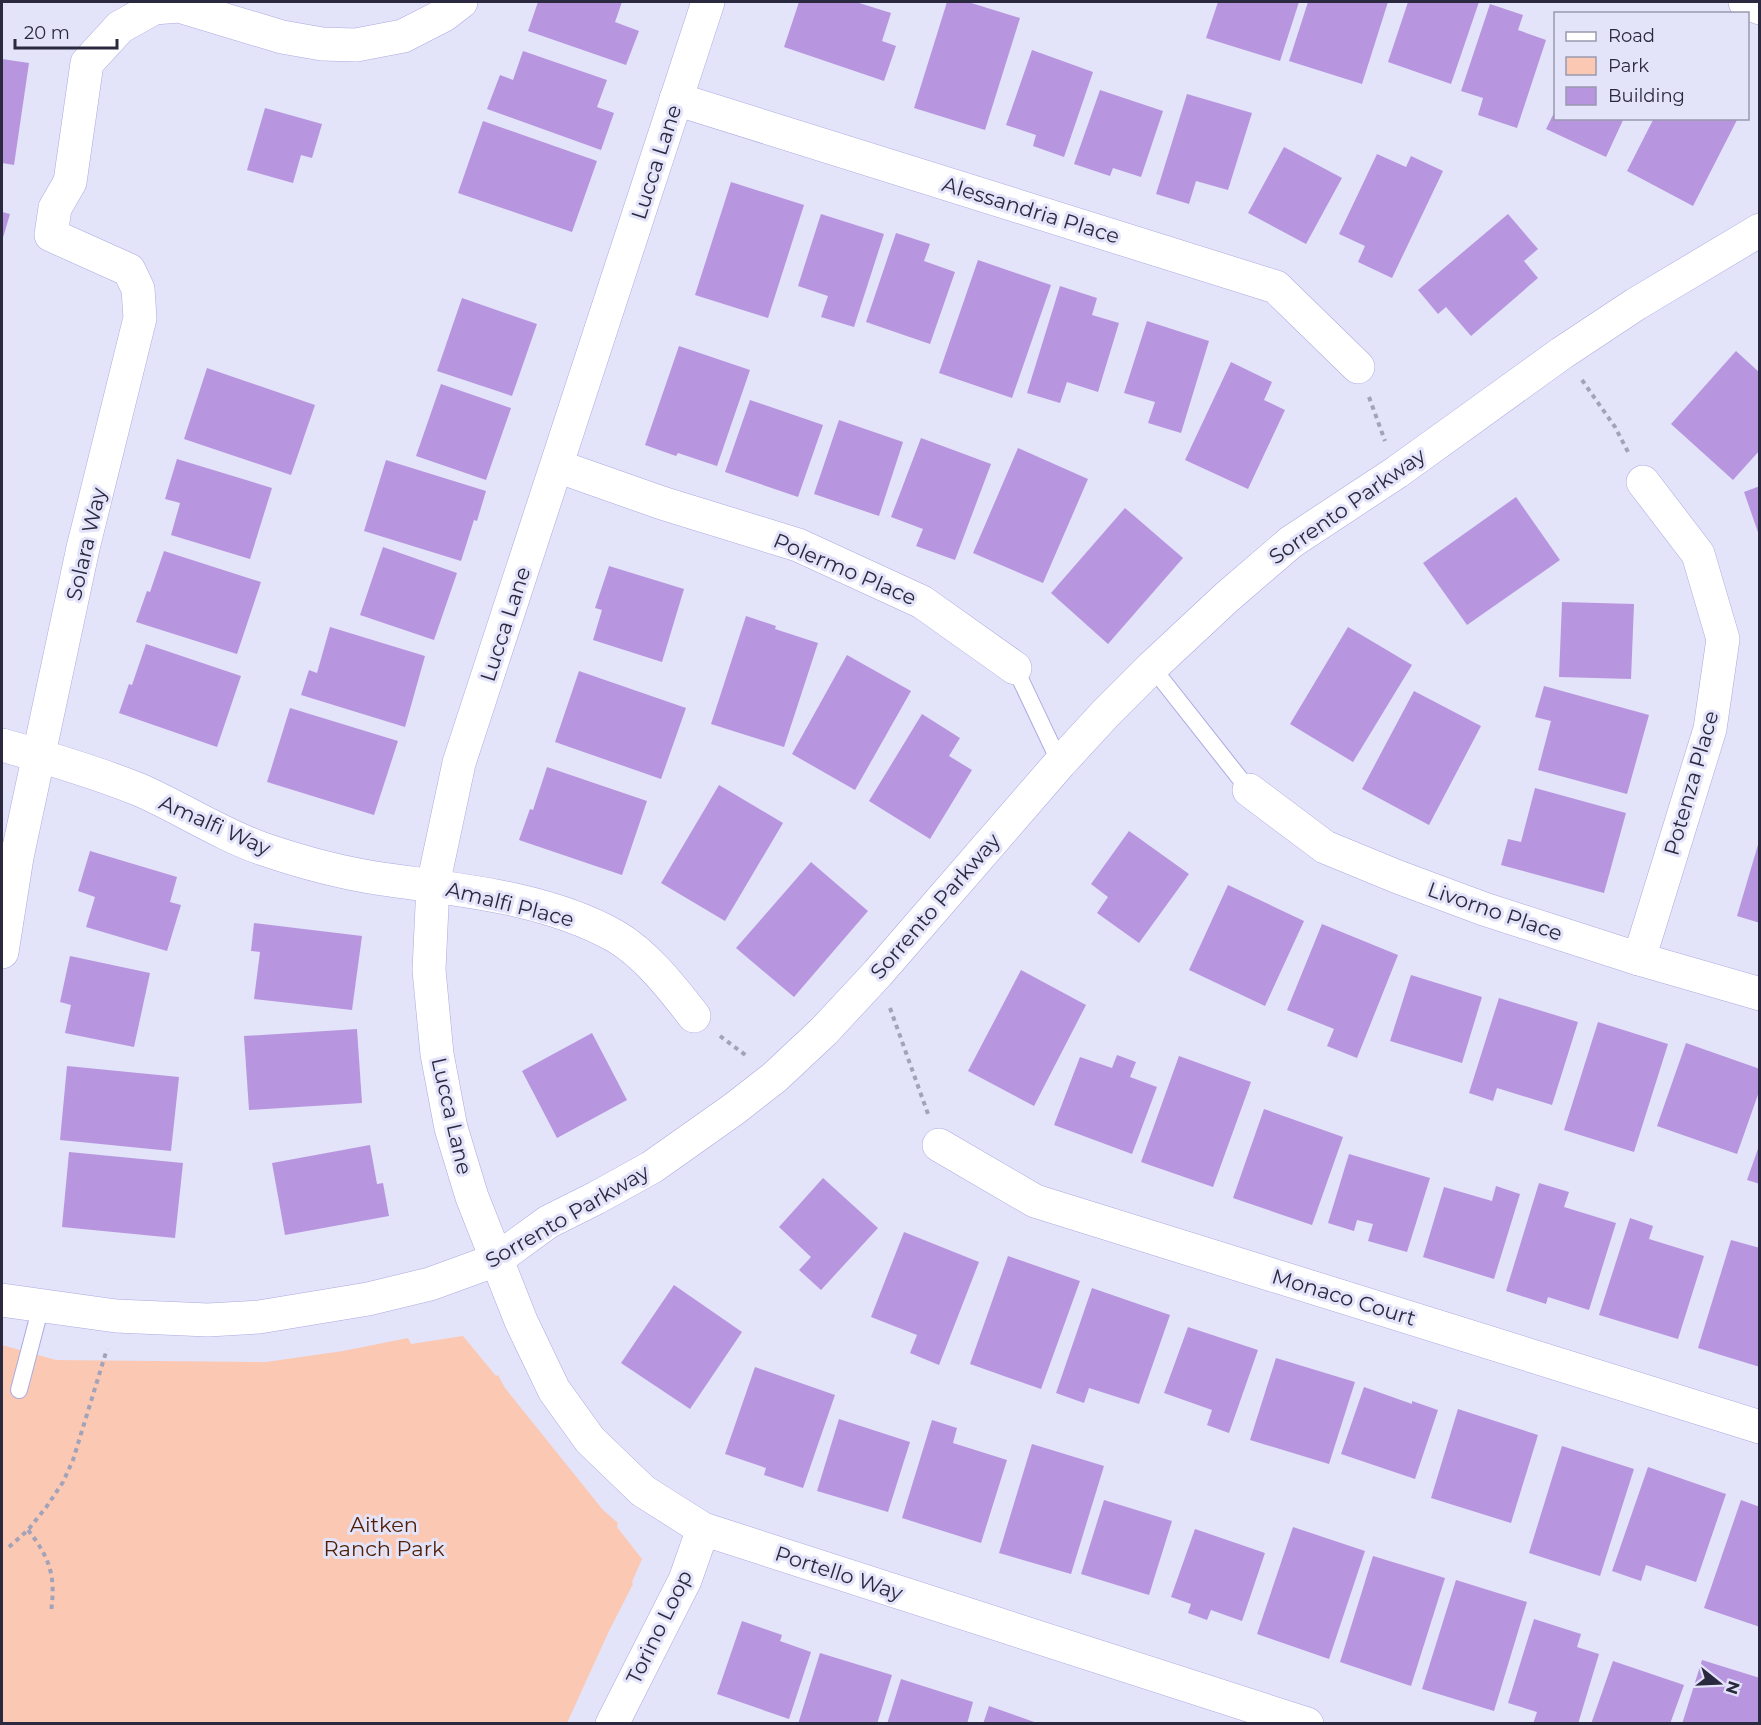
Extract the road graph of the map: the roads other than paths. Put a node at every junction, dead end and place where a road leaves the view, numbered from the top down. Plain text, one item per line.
1 (461, 2) edge
2 (708, 2) edge
3 (1745, 2) edge
4 (1760, 8) edge
5 (676, 99) junction
6 (1760, 230) edge
7 (1358, 367) road end
8 (557, 466) junction
9 (1643, 482) road end
10 (1152, 667) junction
11 (1015, 668) joint
12 (2, 746) edge
13 (39, 755) junction
14 (1060, 763) junction
15 (1249, 790) joint
16 (433, 885) junction
17 (2, 952) edge
18 (1639, 959) junction
19 (1760, 994) edge
20 (694, 1016) road end
21 (939, 1145) road end
22 (496, 1260) junction
23 (2, 1300) edge
24 (41, 1306) junction
25 (19, 1390) dead end
26 (1760, 1427) edge
27 (703, 1529) junction
28 (612, 1724) edge
29 (1306, 1724) edge

1 - 13 street, Solara Way
2 - 5 street, Lucca Lane
3 - 4 street
5 - 7 street, Alessandria Place
5 - 8 street, Lucca Lane
6 - 10 street, Sorrento Parkway
8 - 11 street, Polermo Place
8 - 16 street, Lucca Lane
9 - 18 street, Potenza Place
10 - 14 street, Sorrento Parkway
10 - 15 lane
11 - 14 lane
12 - 13 street, Amalfi Way
13 - 16 street, Amalfi Way
13 - 17 street, Solara Way
14 - 22 street, Sorrento Parkway
15 - 18 street, Livorno Place
16 - 20 street, Amalfi Place
16 - 22 street, Lucca Lane
18 - 19 street, Livorno Place
21 - 26 street, Monaco Court
22 - 24 street, Sorrento Parkway
22 - 27 street, Portello Way
23 - 24 street, Sorrento Parkway
24 - 25 lane
27 - 28 street, Torino Loop
27 - 29 street, Portello Way

